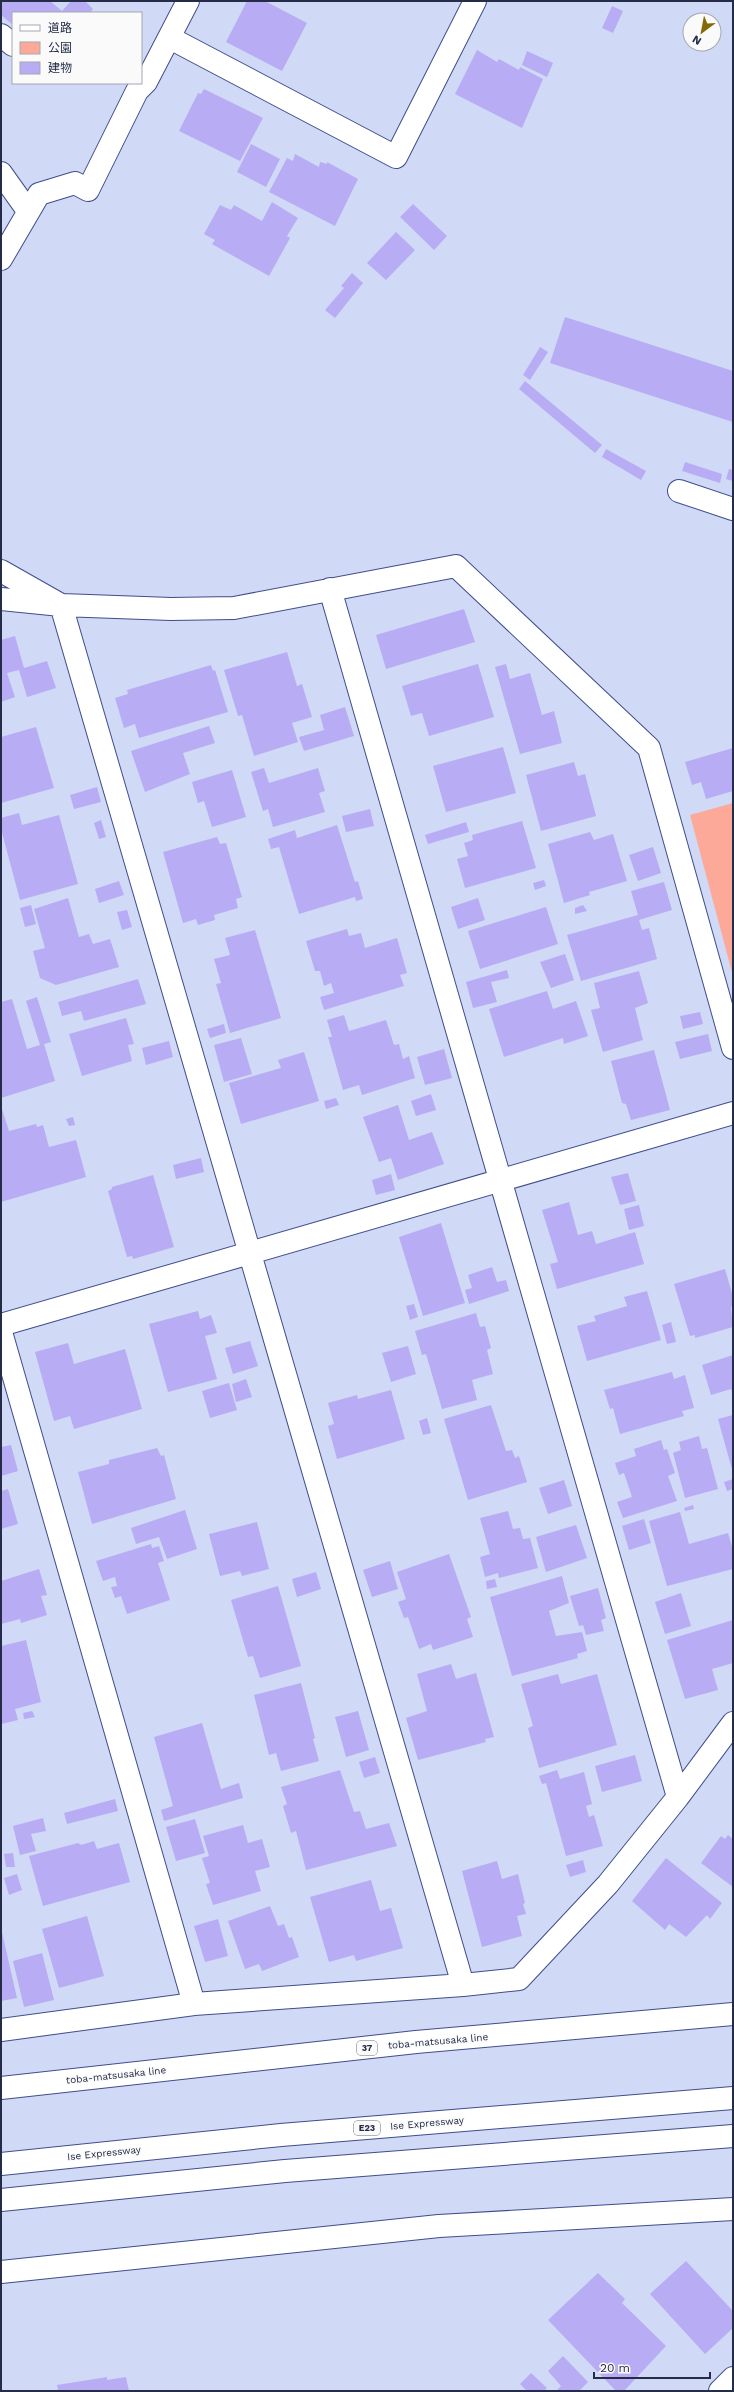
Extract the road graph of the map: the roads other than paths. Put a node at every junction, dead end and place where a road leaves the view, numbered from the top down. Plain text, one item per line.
1 (188, 1) edge
2 (475, 1) edge
3 (1, 35) edge
4 (170, 38) junction
5 (12, 44) edge
6 (1, 173) edge
7 (28, 211) junction
8 (1, 259) edge
9 (679, 491) dead end
10 (733, 509) edge
11 (1, 571) edge
12 (330, 589) junction
13 (1, 599) edge
14 (61, 604) junction
15 (733, 1048) edge
16 (733, 1113) edge
17 (500, 1180) junction
18 (248, 1252) junction
19 (1, 1325) edge
20 (1, 1332) edge
21 (733, 1723) edge
22 (678, 1797) junction
23 (463, 1985) junction
24 (194, 2004) junction
25 (733, 2014) edge
26 (1, 2030) edge
27 (1, 2088) edge
28 (733, 2098) edge
29 (733, 2136) edge
30 (1, 2164) edge
31 (1, 2200) edge
32 (733, 2209) edge
33 (1, 2272) edge
34 (733, 2378) edge
35 (720, 2391) edge

1 - 4 main road
2 - 4 main road
3 - 5 main road
4 - 7 main road
6 - 7 main road
7 - 8 main road
9 - 10 main road
11 - 14 main road
12 - 14 main road
12 - 15 main road
12 - 17 main road
13 - 14 main road
14 - 18 main road
16 - 17 main road
17 - 18 main road
17 - 22 main road
18 - 19 main road
18 - 23 main road
20 - 24 main road
21 - 22 main road
22 - 23 main road
23 - 24 main road
24 - 26 main road
25 - 27 main road, toba-matsusaka line / 37
28 - 30 main road, Ise Expressway / E23
29 - 31 main road
32 - 33 main road
34 - 35 main road

